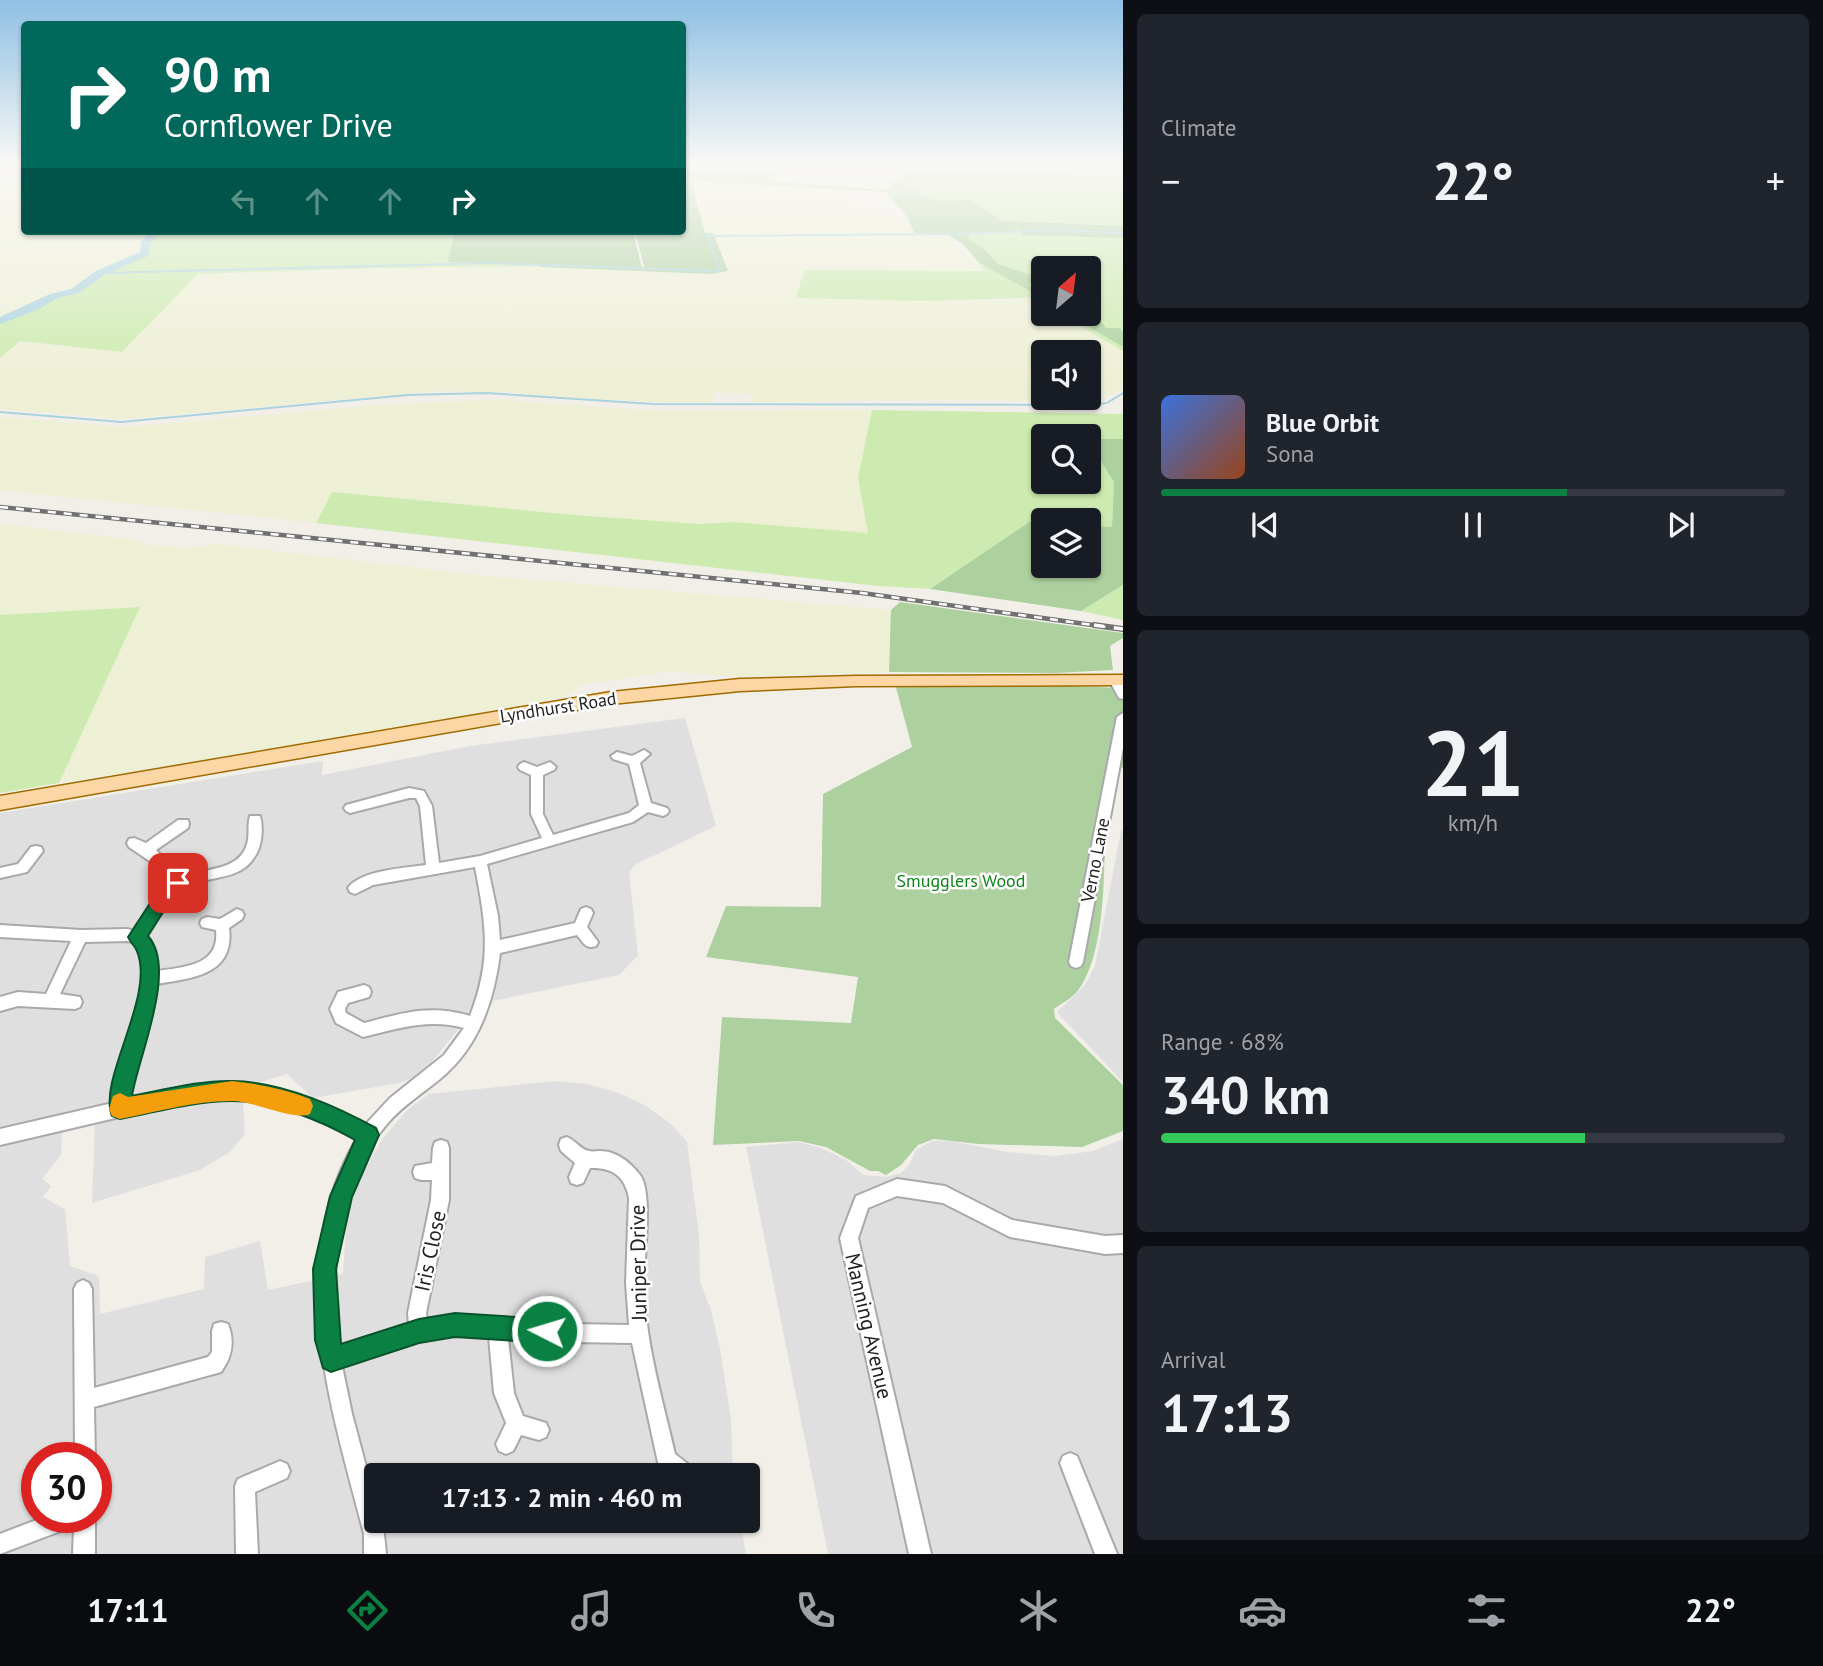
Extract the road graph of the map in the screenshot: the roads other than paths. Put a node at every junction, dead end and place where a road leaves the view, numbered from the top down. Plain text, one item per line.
1 (1120, 685) edge
2 (1123, 717) edge
3 (617, 756) dead end
4 (524, 767) dead end
5 (550, 767) dead end
6 (537, 772) junction
7 (364, 790) dead end
8 (0, 803) edge
9 (368, 803) junction
10 (646, 807) junction
11 (349, 808) dead end
12 (663, 811) dead end
13 (255, 820) dead end
14 (183, 824) dead end
15 (550, 842) junction
16 (36, 851) dead end
17 (480, 861) junction
18 (433, 869) junction
19 (1, 870) edge
20 (178, 883) junction
21 (355, 888) dead end
22 (586, 913) dead end
23 (237, 915) dead end
24 (207, 923) dead end
25 (222, 925) junction
26 (580, 929) junction
27 (0, 931) edge
28 (81, 936) junction
29 (137, 937) junction
30 (591, 942) dead end
31 (493, 948) junction
32 (1076, 962) dead end
33 (149, 979) junction
34 (364, 992) dead end
35 (50, 1000) junction
36 (75, 1002) dead end
37 (0, 1004) edge
38 (475, 1024) junction
39 (120, 1109) junction
40 (368, 1135) junction
41 (0, 1137) edge
42 (567, 1146) dead end
43 (440, 1147) dead end
44 (585, 1160) junction
45 (431, 1172) joint
46 (577, 1177) dead end
47 (1123, 1244) edge
48 (83, 1289) dead end
49 (497, 1326) junction
50 (221, 1331) dead end
51 (419, 1331) junction
52 (639, 1334) junction
53 (331, 1360) junction
54 (84, 1400) junction
55 (516, 1424) junction
56 (538, 1430) dead end
57 (85, 1442) edge
58 (506, 1444) dead end
59 (670, 1463) edge
60 (1070, 1463) dead end
61 (280, 1471) dead end
62 (30, 1533) edge
63 (85, 1533) edge
64 (0, 1545) edge
65 (84, 1554) edge
66 (247, 1554) edge
67 (375, 1554) edge
68 (920, 1554) edge
69 (1106, 1554) edge

1 - 8 main road, Lyndhurst Road
2 - 32 street, Verno Lane
3 - 10 street
4 - 6 street
5 - 6 street
6 - 15 street
7 - 9 street
9 - 11 street
9 - 18 street
10 - 12 street
10 - 15 street
13 - 20 street
14 - 20 street
15 - 17 street
16 - 19 street
17 - 18 street
17 - 31 street
18 - 21 street
20 - 29 street
22 - 26 street
23 - 25 street
24 - 25 street
25 - 33 street
26 - 30 street
26 - 31 street
27 - 28 street
28 - 29 street
28 - 35 street
29 - 33 street
31 - 38 street
33 - 39 street
34 - 38 street
35 - 36 street
35 - 37 street
38 - 40 street
39 - 40 street
39 - 41 street
40 - 53 street
42 - 44 street, Juniper Drive
43 - 45 street, Iris Close
44 - 46 street
44 - 52 street, Juniper Drive
45 - 51 street, Iris Close
47 - 68 street, Manning Avenue
48 - 54 street
49 - 51 street
49 - 52 street
49 - 55 street
50 - 54 street
51 - 53 street
52 - 59 street, Juniper Drive
53 - 67 street
54 - 57 street
55 - 56 street
55 - 58 street
60 - 69 street
61 - 66 street
62 - 64 street
63 - 65 street

